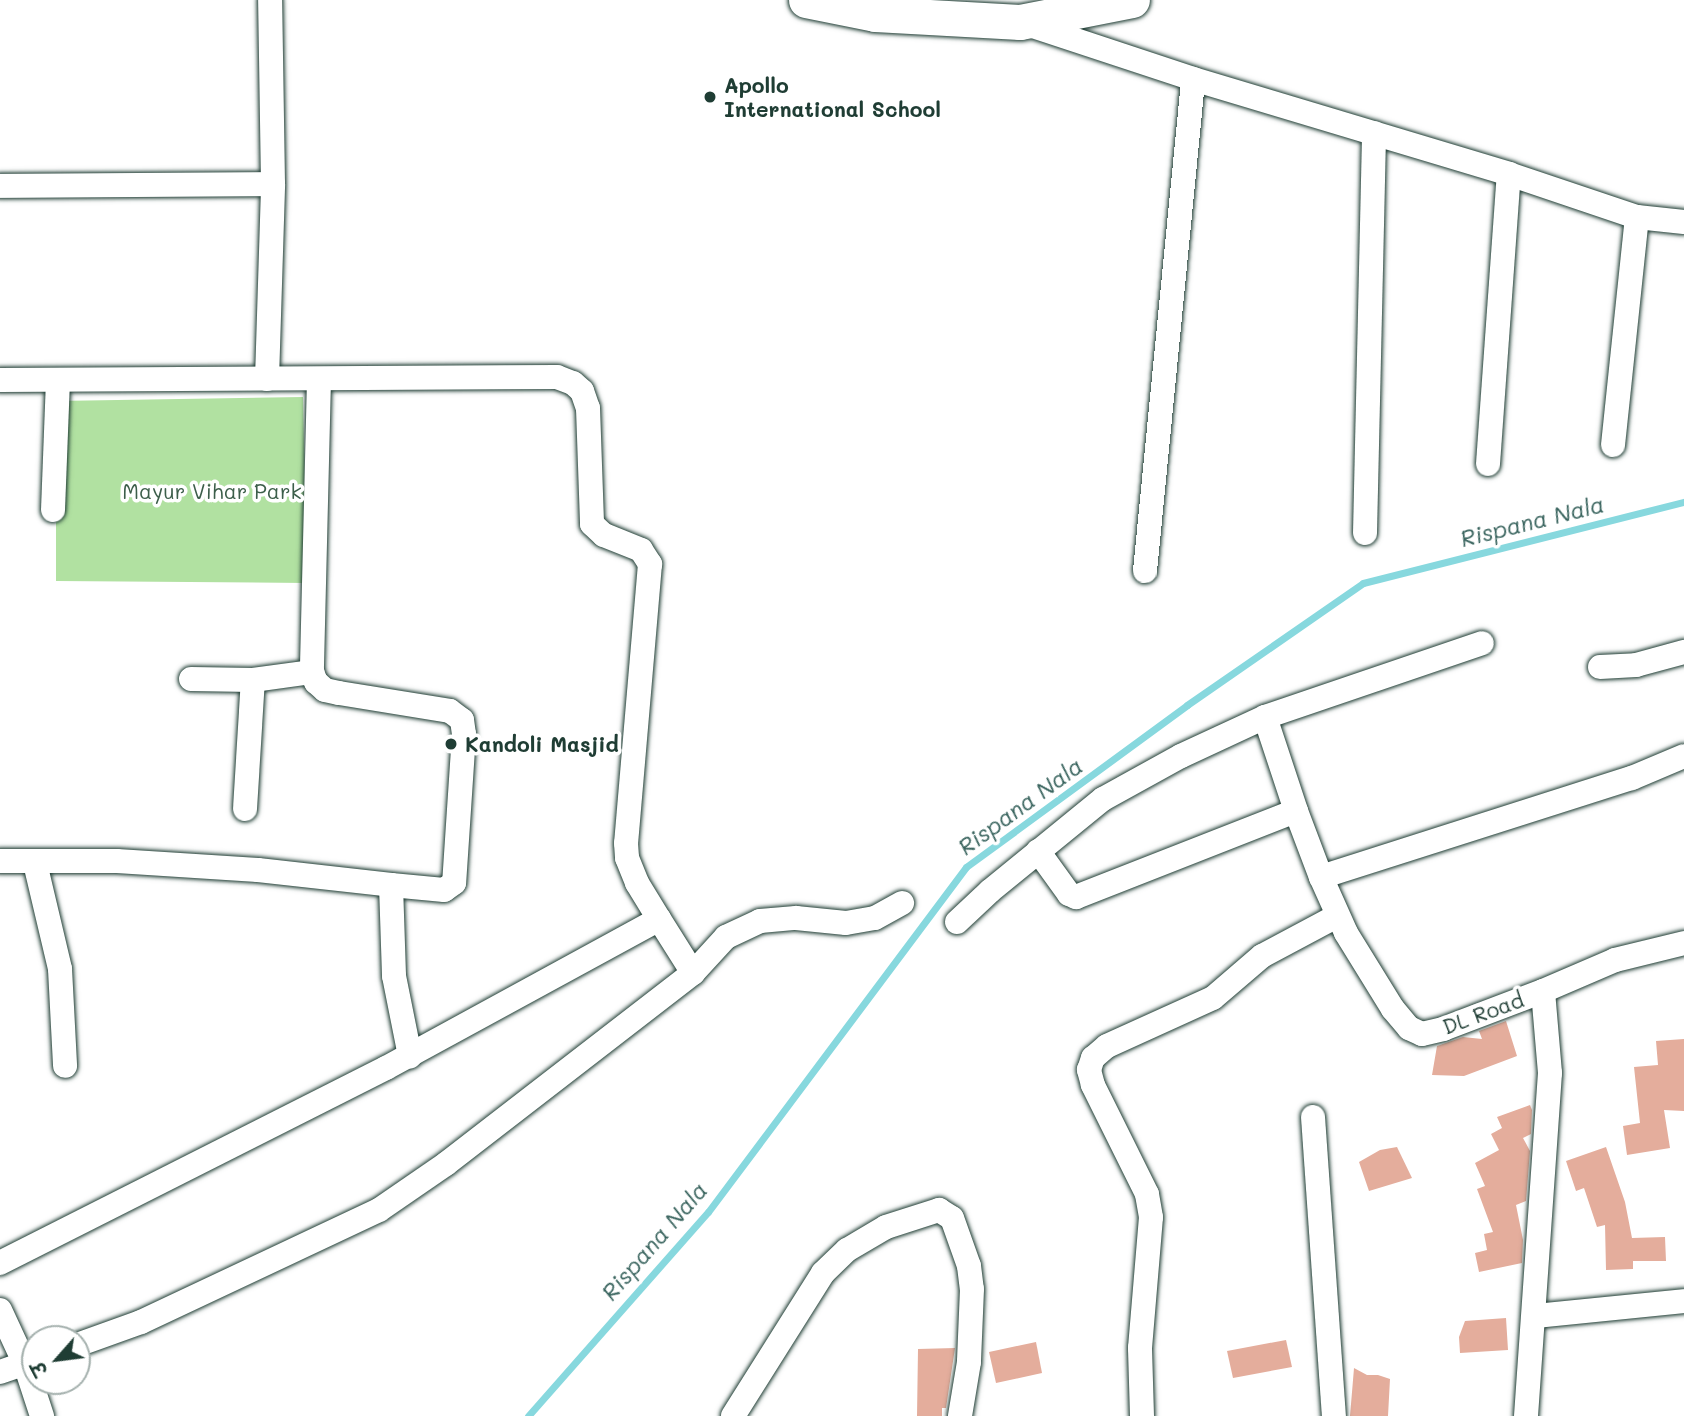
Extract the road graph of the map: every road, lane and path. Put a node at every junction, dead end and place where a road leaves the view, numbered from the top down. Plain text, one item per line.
1 (270, 0) edge
2 (806, 0) edge
3 (1132, 0) edge
4 (1020, 22) junction
5 (1193, 79) junction
6 (1374, 134) junction
7 (1509, 174) junction
8 (273, 184) junction
9 (0, 186) edge
10 (1637, 217) junction
11 (1684, 222) edge
12 (267, 379) junction
13 (319, 379) junction
14 (0, 380) edge
15 (58, 380) junction
16 (1613, 445) dead end
17 (1488, 464) dead end
18 (52, 510) dead end
19 (1365, 533) dead end
20 (1145, 571) dead end
21 (1482, 643) dead end
22 (1684, 652) edge
23 (1600, 667) dead end
24 (312, 672) junction
25 (191, 679) dead end
26 (253, 680) junction
27 (1265, 717) junction
28 (1684, 756) edge
29 (245, 809) dead end
30 (1296, 811) junction
31 (1038, 851) junction
32 (0, 861) edge
33 (35, 863) junction
34 (1321, 877) junction
35 (391, 885) junction
36 (902, 903) dead end
37 (1337, 916) junction
38 (659, 919) junction
39 (957, 922) dead end
40 (1684, 943) edge
41 (693, 974) junction
42 (1543, 991) junction
43 (410, 1056) junction
44 (65, 1066) dead end
45 (1313, 1117) dead end
46 (0, 1264) edge
47 (1684, 1301) edge
48 (0, 1310) edge
49 (1535, 1316) junction
50 (91, 1340) edge
51 (21, 1346) edge
52 (21, 1365) edge
53 (0, 1372) edge
54 (37, 1395) edge
55 (42, 1416) edge
56 (733, 1416) edge
57 (961, 1416) edge
58 (1142, 1416) edge
59 (1334, 1416) edge
60 (1526, 1416) edge

1 - 8 street
2 - 4 main road
3 - 4 main road
4 - 5 street
5 - 6 street
5 - 20 street
6 - 7 street
6 - 19 street
7 - 10 street
7 - 17 street
8 - 9 street
8 - 12 street
10 - 11 street
10 - 16 street
12 - 13 street
12 - 15 street
13 - 24 street
13 - 38 street
14 - 15 street
15 - 18 street
21 - 27 street
22 - 23 street
24 - 26 street
24 - 35 street
25 - 26 street
26 - 29 street
27 - 30 street, DL Road
27 - 31 street
28 - 34 street
30 - 31 street
30 - 34 street, DL Road
31 - 39 street
32 - 33 street
33 - 35 street
33 - 44 street
34 - 37 street, DL Road
35 - 43 street
36 - 41 street
37 - 42 street, DL Road
37 - 58 street
38 - 41 street
38 - 43 street
40 - 42 street, DL Road
41 - 50 street
42 - 49 street
43 - 46 street
45 - 59 street
47 - 49 street
48 - 51 street
49 - 60 street
52 - 53 street
54 - 55 street
56 - 57 street

